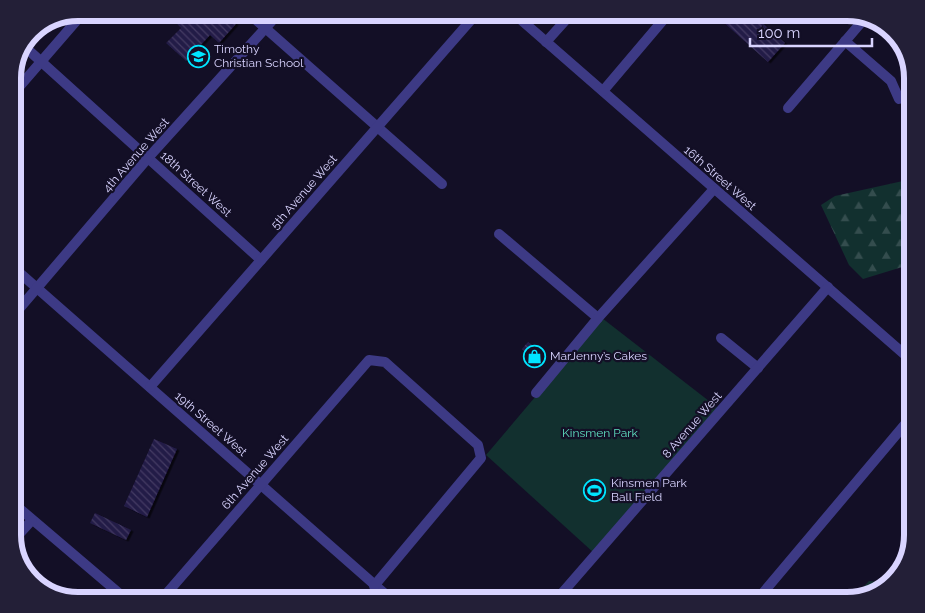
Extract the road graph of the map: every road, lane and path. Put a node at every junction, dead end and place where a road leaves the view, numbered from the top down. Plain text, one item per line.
1 (76, 21) edge
2 (257, 21) edge
3 (273, 21) edge
4 (470, 21) edge
5 (522, 21) edge
6 (565, 21) edge
7 (662, 21) edge
8 (861, 23) edge
9 (266, 29) junction
10 (845, 41) junction
11 (546, 42) junction
12 (29, 50) edge
13 (41, 61) junction
14 (21, 85) edge
15 (603, 91) junction
16 (899, 99) dead end
17 (788, 108) dead end
18 (378, 127) junction
19 (148, 158) junction
20 (442, 184) dead end
21 (714, 190) junction
22 (499, 234) dead end
23 (261, 260) junction
24 (21, 273) edge
25 (828, 287) junction
26 (37, 288) junction
27 (21, 307) edge
28 (598, 318) junction
29 (721, 338) dead end
30 (904, 354) edge
31 (758, 368) junction
32 (150, 387) junction
33 (536, 392) dead end
34 (904, 425) edge
35 (260, 484) junction
36 (21, 510) edge
37 (32, 520) junction
38 (21, 532) edge
39 (374, 586) junction
40 (118, 592) edge
41 (168, 592) edge
42 (382, 592) edge
43 (563, 592) edge
44 (764, 592) edge

1 - 13 street
2 - 9 street
3 - 9 street, 4th Avenue West
4 - 18 street, 5th Avenue West
5 - 11 street, 16th Street West
6 - 11 street
7 - 15 street
8 - 10 street
9 - 18 street
9 - 19 street, 4th Avenue West
10 - 16 street
10 - 17 street
11 - 15 street, 16th Street West
12 - 13 street, 18th Street West
13 - 14 street
13 - 19 street, 18th Street West
15 - 21 street, 16th Street West
18 - 20 street
18 - 23 street, 5th Avenue West
19 - 23 street, 18th Street West
19 - 26 street, 4th Avenue West
21 - 25 street, 16th Street West
21 - 28 street
22 - 28 street
23 - 32 street, 5th Avenue West
24 - 26 street, 19th Street West
25 - 30 street, 16th Street West
25 - 31 street, 8 Avenue West
26 - 27 street, 4th Avenue West
26 - 32 street, 19th Street West
28 - 33 street
29 - 31 street
31 - 43 street, 8 Avenue West
32 - 35 street, 19th Street West
34 - 44 street
35 - 39 street, 19th Street West
35 - 39 street, 6th Avenue West
35 - 41 street, 6th Avenue West
36 - 37 street
37 - 38 street
37 - 40 street
39 - 42 street, 19th Street West

